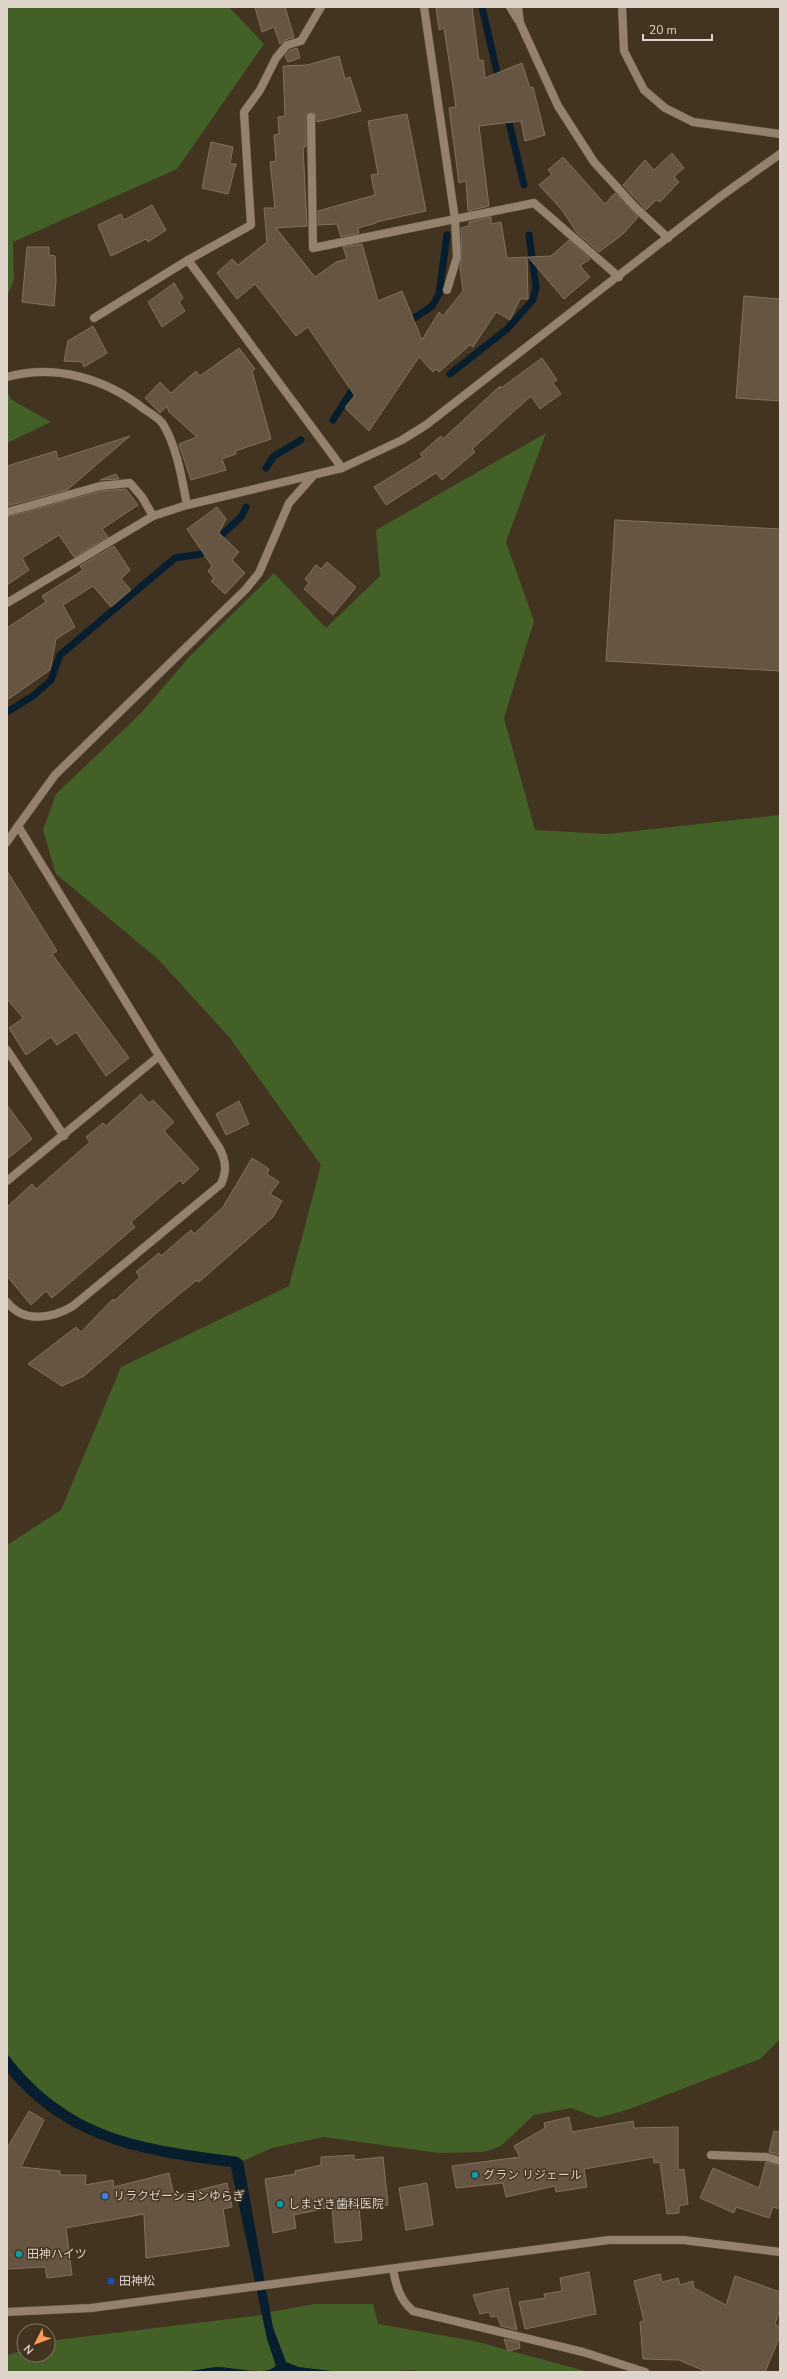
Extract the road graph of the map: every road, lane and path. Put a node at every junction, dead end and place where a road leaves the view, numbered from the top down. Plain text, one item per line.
1 (321, 7) edge
2 (424, 7) edge
3 (510, 7) edge
4 (518, 7) edge
5 (622, 7) edge
6 (520, 22) junction
7 (311, 118) dead end
8 (780, 134) edge
9 (780, 154) edge
10 (455, 219) junction
11 (668, 238) junction
12 (188, 260) junction
13 (619, 277) junction
14 (447, 290) dead end
15 (94, 318) dead end
16 (7, 376) edge
17 (342, 468) junction
18 (313, 476) junction
19 (187, 505) junction
20 (7, 512) edge
21 (153, 516) junction
22 (7, 603) edge
23 (18, 826) junction
24 (7, 842) edge
25 (7, 1050) edge
26 (159, 1056) junction
27 (64, 1136) junction
28 (7, 1181) edge
29 (7, 1302) edge
30 (711, 2155) dead end
31 (780, 2161) edge
32 (780, 2252) edge
33 (392, 2269) junction
34 (7, 2312) edge
35 (645, 2372) edge

1 - 12 street
2 - 10 street
3 - 6 street
4 - 6 street
5 - 8 street
6 - 11 street
7 - 10 street
9 - 11 street
10 - 13 street
10 - 14 street
11 - 13 street
12 - 15 street
12 - 17 street
13 - 17 street
16 - 19 street
17 - 18 street
18 - 19 street
18 - 23 street
19 - 21 street
20 - 21 street
21 - 22 street
23 - 24 street
23 - 26 street
25 - 27 street
26 - 27 street
26 - 29 street
27 - 28 street
30 - 31 street
32 - 33 street
33 - 34 street
33 - 35 street

